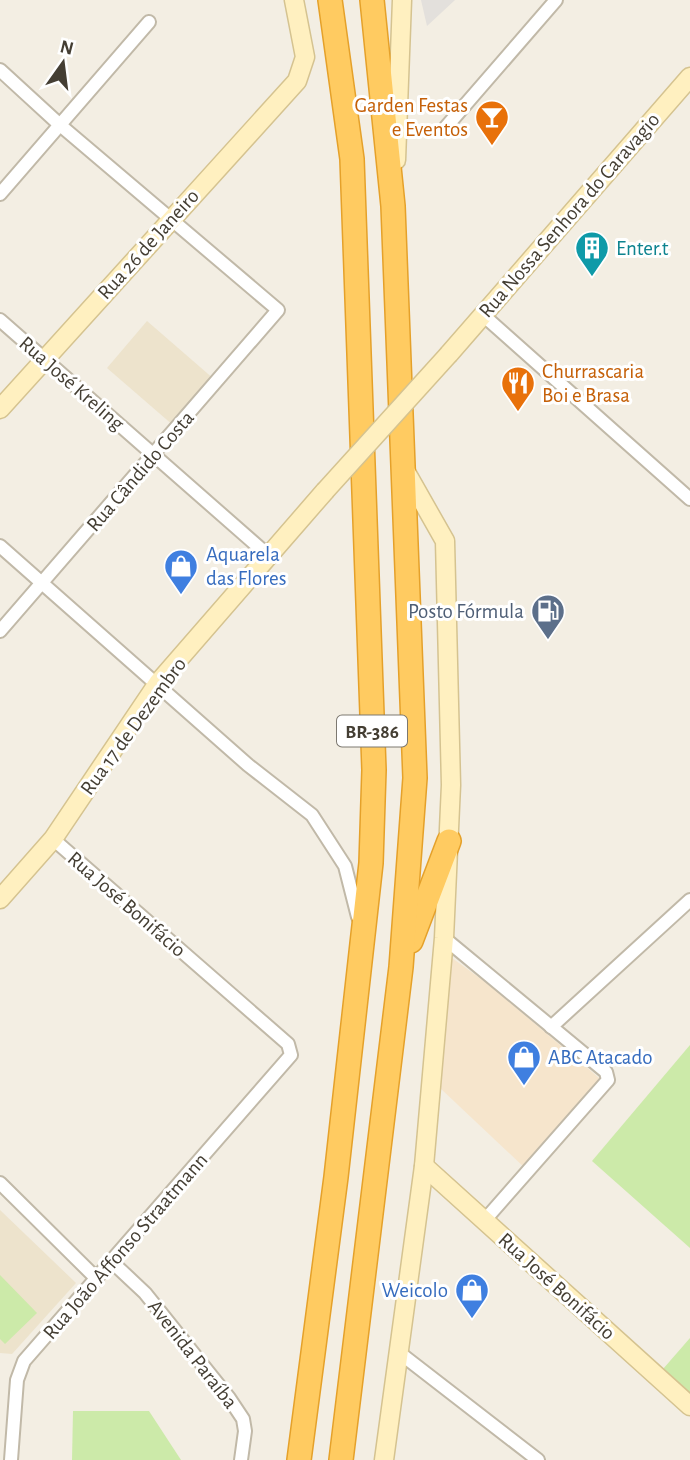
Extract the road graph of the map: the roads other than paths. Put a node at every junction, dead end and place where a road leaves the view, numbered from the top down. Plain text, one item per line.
1 (294, 0) edge
2 (320, 0) edge
3 (330, 0) edge
4 (372, 0) edge
5 (402, 0) edge
6 (556, 0) edge
7 (149, 22) dead end
8 (336, 25) junction
9 (0, 69) edge
10 (690, 78) edge
11 (60, 125) junction
12 (446, 127) dead end
13 (0, 194) edge
14 (393, 206) junction
15 (169, 219) junction
16 (484, 316) junction
17 (0, 320) edge
18 (45, 359) junction
19 (0, 409) edge
20 (155, 455) junction
21 (402, 464) junction
22 (325, 491) joint
23 (690, 499) edge
24 (0, 546) edge
25 (270, 557) junction
26 (41, 583) junction
27 (0, 631) edge
28 (158, 683) junction
29 (53, 839) junction
30 (449, 841) junction
31 (0, 899) edge
32 (690, 900) edge
33 (444, 938) junction
34 (361, 955) junction
35 (401, 967) junction
36 (551, 1027) junction
37 (291, 1055) joint
38 (424, 1166) junction
39 (0, 1183) edge
40 (484, 1221) junction
41 (112, 1262) junction
42 (97, 1279) junction
43 (401, 1354) junction
44 (690, 1406) edge
45 (11, 1460) edge
46 (241, 1460) edge
47 (299, 1460) edge
48 (341, 1460) edge
49 (384, 1460) edge
50 (538, 1460) edge

1 - 15 main road, Rua 26 de Janeiro
2 - 8 highway
3 - 8 highway, BR-386
4 - 14 highway, BR-386
5 - 14 main road
6 - 12 street
7 - 11 street
8 - 34 highway, BR-386
9 - 11 street
10 - 16 main road, Rua Nossa Senhora do Caravagio
11 - 13 street
11 - 15 street
14 - 21 highway, BR-386
15 - 18 main road, Rua 26 de Janeiro
15 - 20 street, Rua Cândido Costa
16 - 22 main road, Rua Nossa Senhora do Caravagio, bridge
16 - 23 street
17 - 18 street, Rua José Kreling
18 - 19 main road, Rua 26 de Janeiro
18 - 20 street, Rua José Kreling
20 - 25 street, Rua José Kreling
20 - 26 street, Rua Cândido Costa
21 - 30 main road
21 - 35 highway, BR-386
22 - 25 main road, Rua 17 de Dezembro
24 - 26 street
25 - 28 main road, Rua 17 de Dezembro
26 - 27 street, Rua Cândido Costa
26 - 28 street
28 - 29 main road, Rua 17 de Dezembro
28 - 34 street
29 - 31 main road, Rua 17 de Dezembro
29 - 37 street, Rua José Bonifácio
30 - 33 main road
30 - 35 highway
32 - 36 street
33 - 36 street
33 - 38 main road
34 - 47 highway, BR-386
35 - 48 highway, BR-386
36 - 40 street
37 - 41 street, Rua João Affonso Straatmann
38 - 40 main road, Rua José Bonifácio
38 - 43 main road
39 - 42 street
40 - 44 main road, Rua José Bonifácio
41 - 42 street, Rua João Affonso Straatmann
41 - 46 street, Avenida Paraíba
42 - 45 street, Rua João Affonso Straatmann
43 - 49 main road
43 - 50 street

